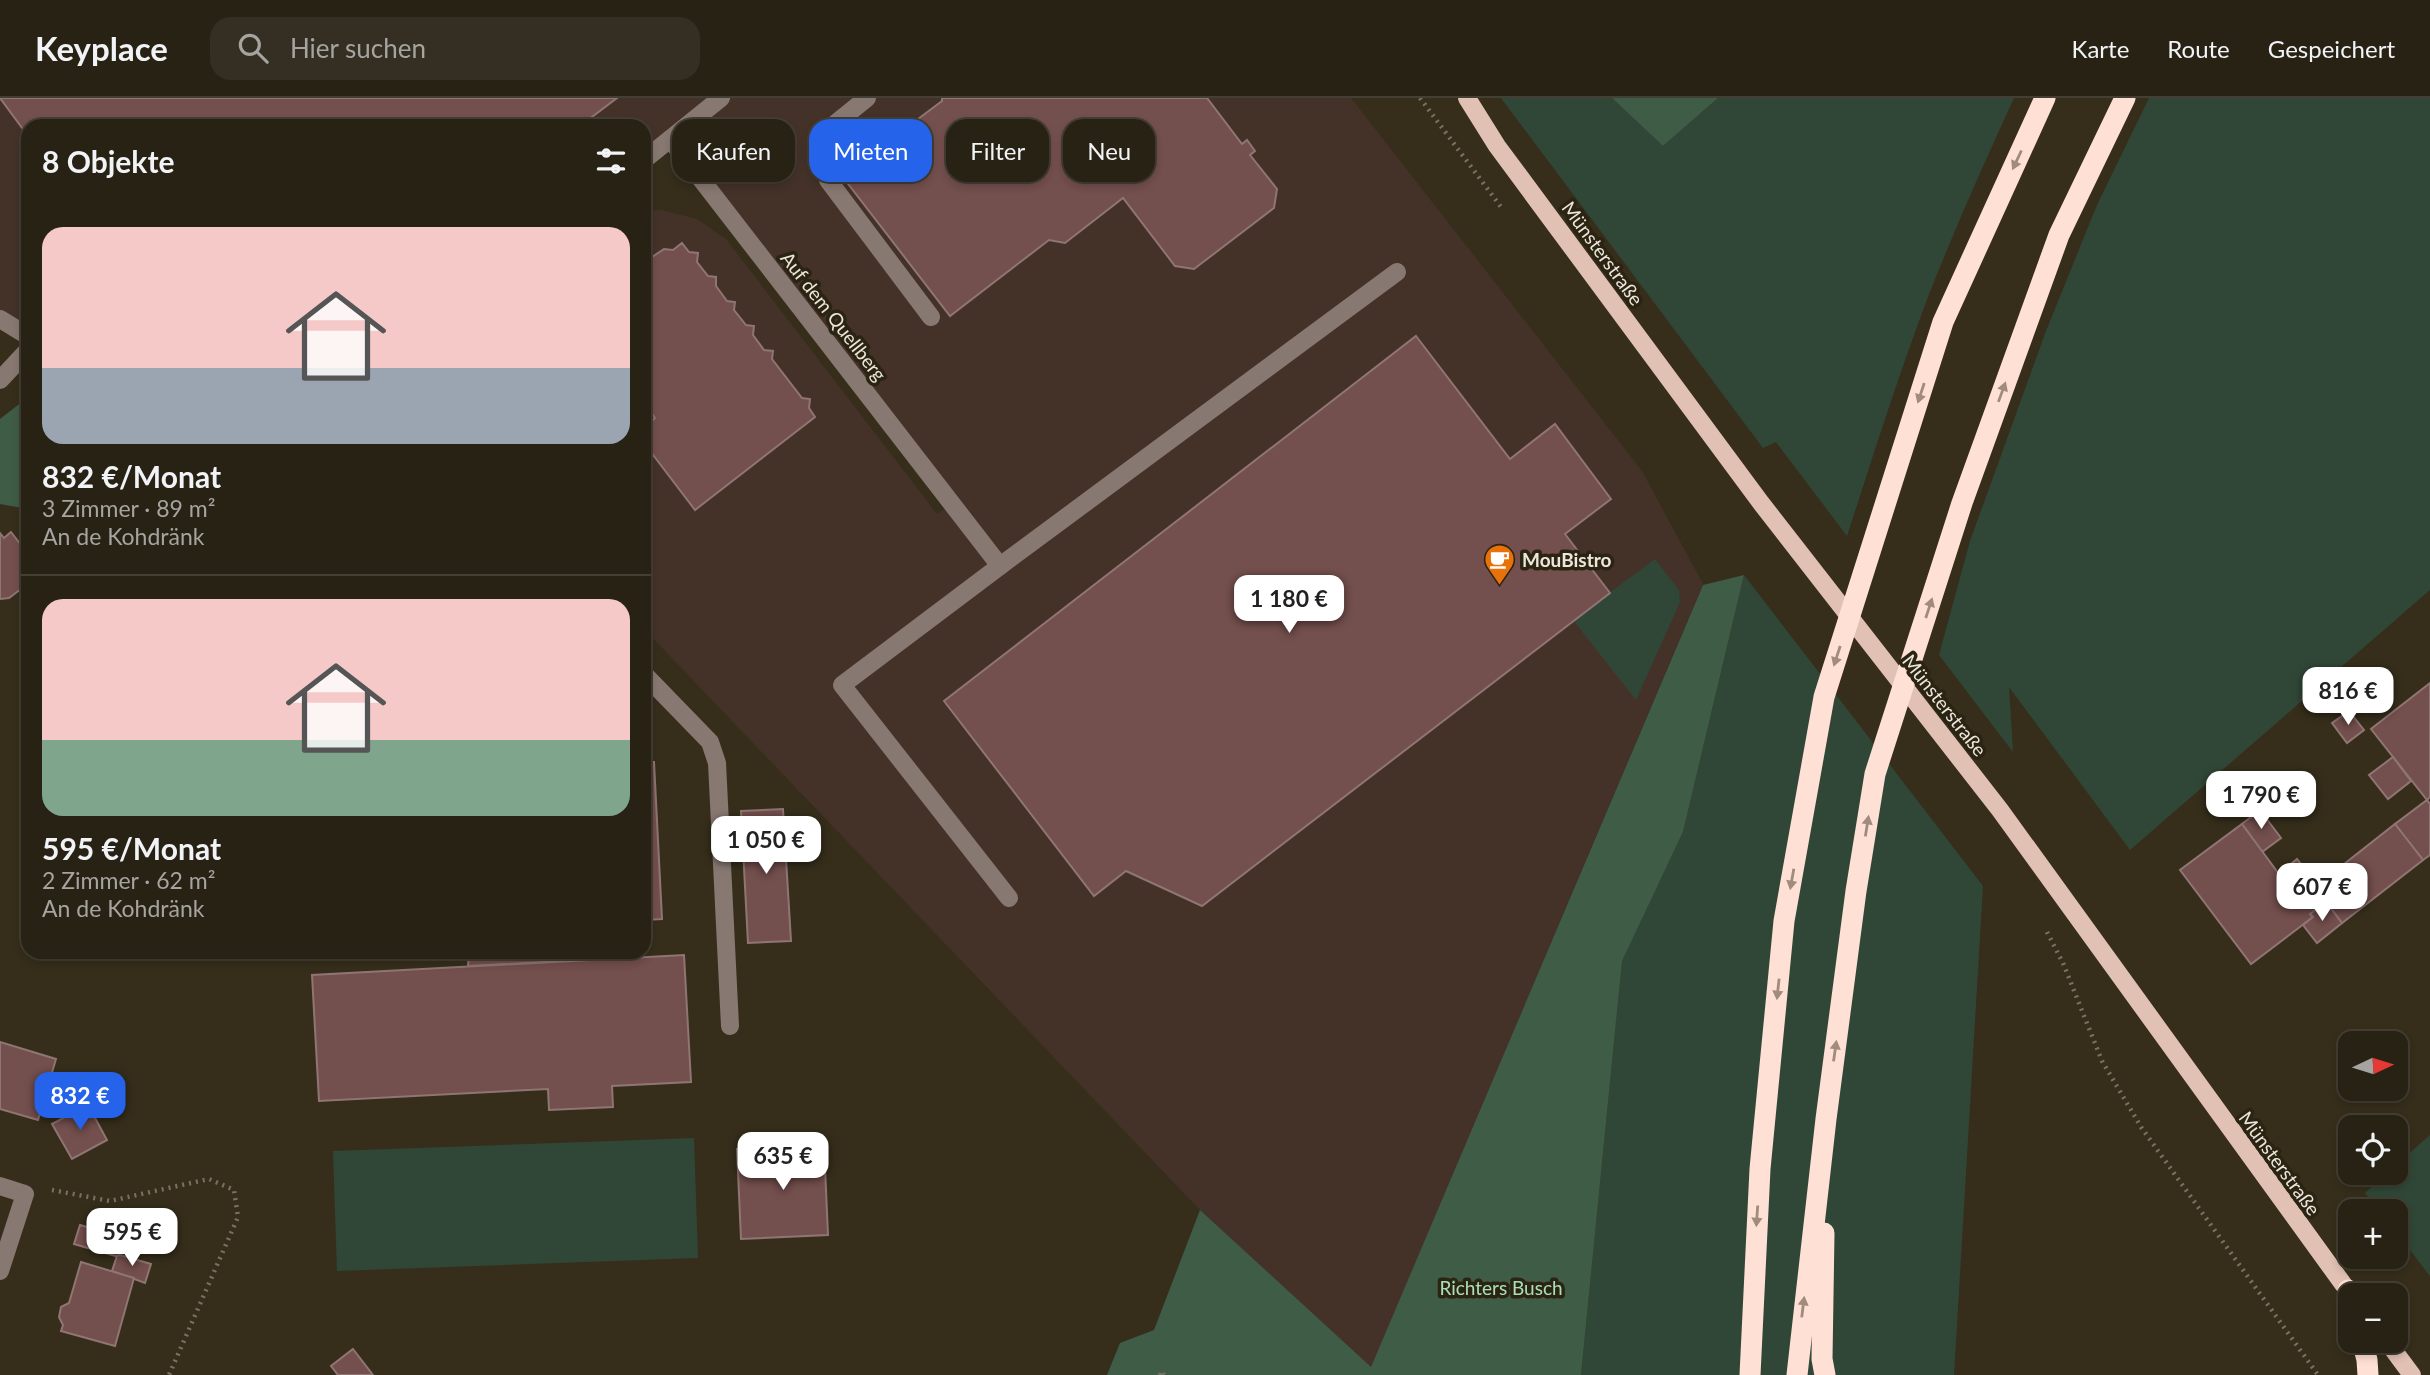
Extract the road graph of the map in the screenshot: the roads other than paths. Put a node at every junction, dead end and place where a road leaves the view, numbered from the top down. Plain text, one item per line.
1 (721, 98) edge
2 (867, 98) edge
3 (1455, 98) edge
4 (1467, 98) edge
5 (2045, 98) edge
6 (2125, 98) edge
7 (670, 139) junction
8 (1497, 146) junction
9 (651, 154) edge
10 (1397, 272) dead end
11 (930, 317) dead end
12 (0, 319) edge
13 (21, 332) edge
14 (21, 358) edge
15 (0, 380) edge
16 (1000, 566) junction
17 (651, 681) edge
18 (1009, 898) dead end
19 (730, 1026) dead end
20 (1825, 1119) junction
21 (0, 1186) edge
22 (0, 1271) edge
23 (2341, 1283) edge
24 (2365, 1353) edge
25 (2396, 1353) edge
26 (1751, 1375) edge
27 (1797, 1375) edge
28 (1825, 1375) edge
29 (2368, 1375) edge
30 (2412, 1375) edge

1 - 7 street
2 - 11 street
3 - 8 main road, Münsterstraße
4 - 8 main road, Münsterstraße
5 -> 26 highway
20 -> 6 highway
7 - 9 street
7 - 16 street, Auf dem Quellberg
8 - 23 main road, Münsterstraße
10 - 16 street
12 - 13 street
14 - 15 street
16 - 18 street
17 - 19 street
27 -> 20 highway
20 - 28 highway
21 - 22 street
24 - 29 highway
25 - 30 main road

